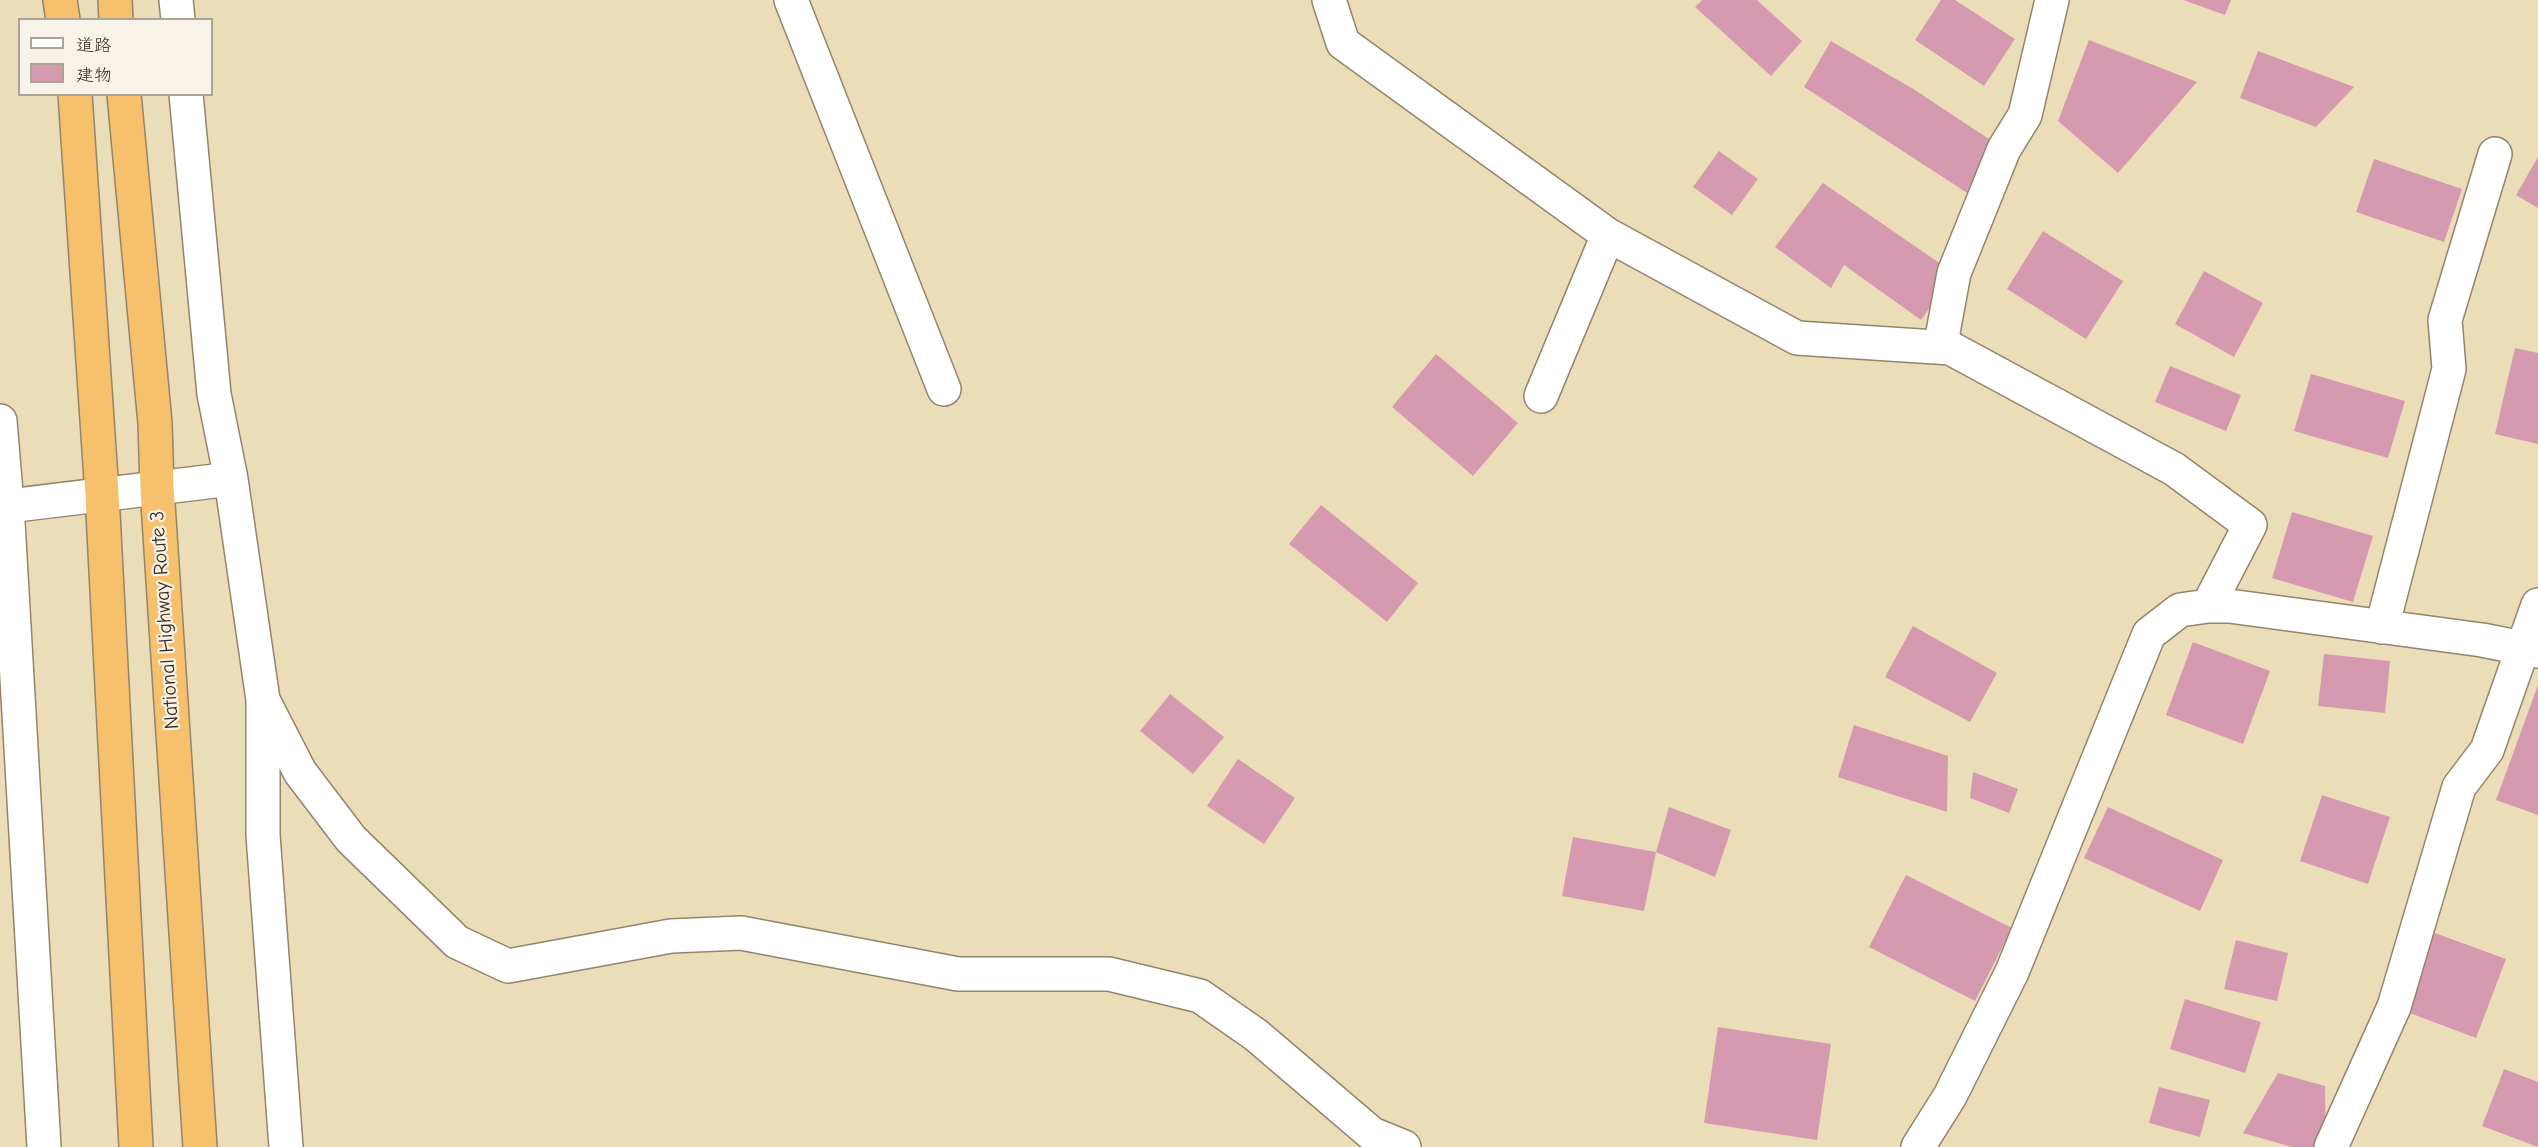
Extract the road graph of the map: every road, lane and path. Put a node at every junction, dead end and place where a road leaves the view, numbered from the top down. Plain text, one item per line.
1 (60, 0) edge
2 (115, 0) edge
3 (176, 0) edge
4 (791, 0) edge
5 (1329, 0) edge
6 (2052, 0) edge
7 (63, 18) edge
8 (116, 18) edge
9 (178, 18) edge
10 (75, 96) edge
11 (124, 96) edge
12 (186, 96) edge
13 (2495, 154) dead end
14 (1608, 235) junction
15 (1951, 348) junction
16 (944, 389) dead end
17 (1541, 396) dead end
18 (0, 422) edge
19 (231, 479) junction
20 (157, 488) junction
21 (102, 494) junction
22 (4, 506) edge
23 (2538, 605) edge
24 (2208, 606) junction
25 (2382, 627) junction
26 (2530, 650) edge
27 (263, 700) junction
28 (44, 1147) edge
29 (136, 1147) edge
30 (200, 1147) edge
31 (286, 1147) edge
32 (1404, 1147) edge
33 (1918, 1147) edge
34 (2331, 1147) edge

1 - 7 highway
2 - 8 highway
3 - 9 street
4 - 16 street
5 - 14 street
6 - 15 street
10 - 21 highway
11 - 20 highway, National Highway Route 3
12 - 19 street
13 - 25 street
14 - 15 street
14 - 17 street
15 - 24 street
18 - 22 street
19 - 20 street
19 - 27 street
20 - 21 street
20 - 30 highway, National Highway Route 3
21 - 22 street
21 - 29 highway
22 - 28 street
23 - 26 street
24 - 25 street
24 - 33 street
25 - 26 street
26 - 34 street
27 - 31 street
27 - 32 street

